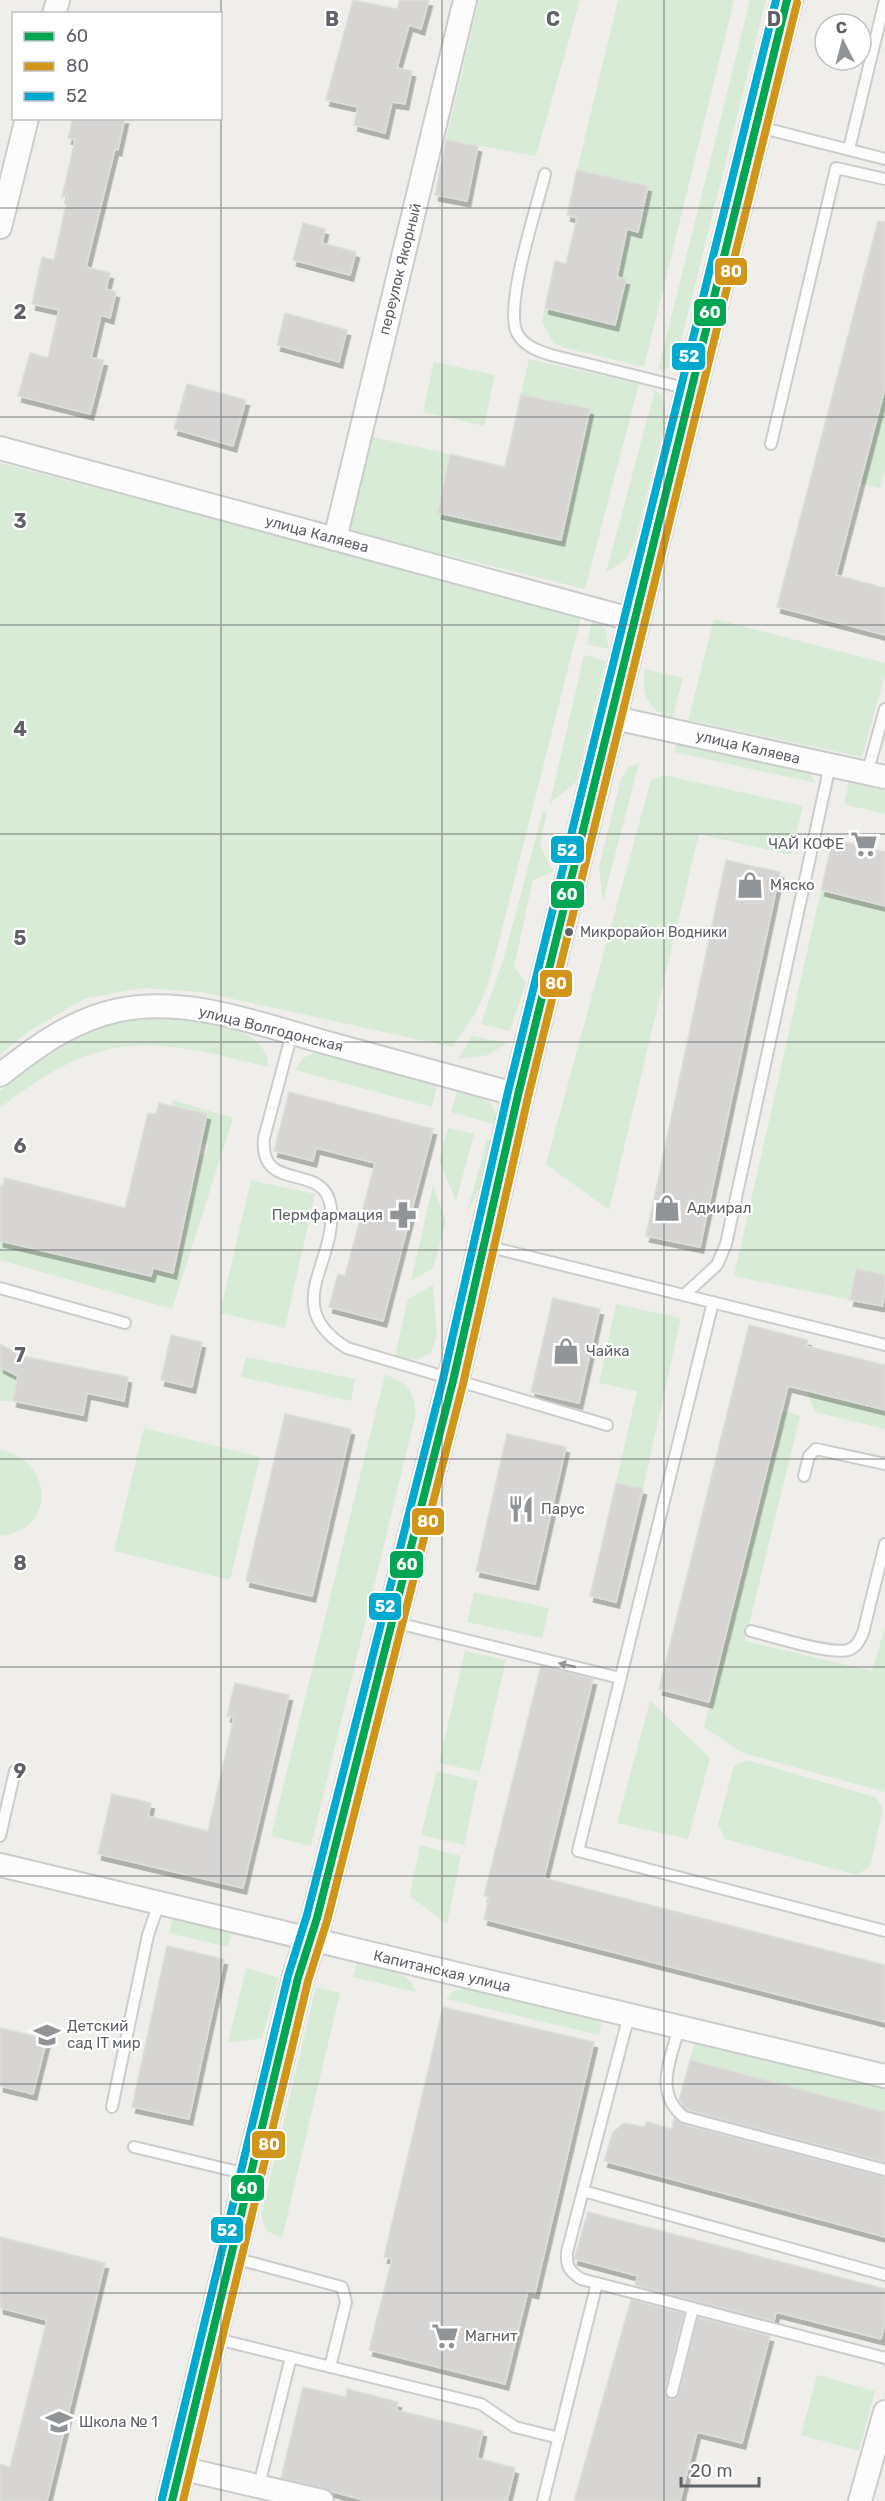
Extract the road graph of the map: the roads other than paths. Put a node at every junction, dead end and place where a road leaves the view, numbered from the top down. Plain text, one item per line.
1 (465, 0) edge
2 (787, 0) edge
3 (885, 0) edge
4 (27, 120) edge
5 (756, 126) junction
6 (849, 149) junction
7 (885, 159) edge
8 (545, 174) dead end
9 (885, 179) edge
10 (0, 227) edge
11 (692, 390) junction
12 (771, 444) dead end
13 (0, 448) edge
14 (335, 539) junction
15 (634, 620) junction
16 (885, 709) edge
17 (610, 717) junction
18 (830, 765) junction
19 (876, 776) edge
20 (292, 1033) junction
21 (0, 1075) edge
22 (518, 1095) junction
23 (483, 1246) junction
24 (0, 1288) edge
25 (684, 1295) junction
26 (713, 1302) junction
27 (125, 1323) dead end
28 (885, 1344) edge
29 (453, 1381) junction
30 (607, 1425) dead end
31 (885, 1464) edge
32 (804, 1476) dead end
33 (885, 1544) edge
34 (391, 1621) junction
35 (751, 1631) dead end
36 (620, 1678) junction
37 (15, 1771) dead end
38 (0, 1836) edge
39 (0, 1865) edge
40 (159, 1903) junction
41 (885, 1931) edge
42 (311, 1940) junction
43 (629, 2015) junction
44 (680, 2027) junction
45 (885, 2076) edge
46 (112, 2107) dead end
47 (134, 2147) dead end
48 (885, 2170) edge
49 (250, 2175) junction
50 (583, 2191) junction
51 (230, 2257) junction
52 (885, 2275) edge
53 (597, 2283) junction
54 (693, 2308) junction
55 (211, 2337) junction
56 (291, 2357) junction
57 (885, 2358) edge
58 (330, 2367) junction
59 (672, 2392) dead end
60 (885, 2412) edge
61 (559, 2438) junction
62 (180, 2468) junction
63 (259, 2485) junction
64 (172, 2501) edge
65 (322, 2501) edge
66 (543, 2501) edge
67 (860, 2501) edge

1 - 14 street, переулок Якорный
2 - 5 main road
3 - 6 lane
4 - 10 street
5 - 6 lane
5 - 11 main road
6 - 7 lane
8 - 11 lane
9 - 12 lane
11 - 15 main road
13 - 14 street, улица Каляева
14 - 15 street, улица Каляева
15 - 17 main road
16 - 19 lane
17 - 18 street, улица Каляева
17 - 22 main road
18 - 19 street, улица Каляева
18 - 25 lane
20 - 21 street, улица Волгодонская
20 - 22 street, улица Волгодонская
20 - 29 lane
22 - 23 main road
23 - 25 lane
23 - 29 main road
24 - 27 lane
25 - 26 lane
26 - 28 lane
26 - 36 lane
29 - 30 lane
29 - 34 main road
31 - 32 lane
33 - 35 lane
36 -> 34 lane
34 - 42 main road
36 - 41 lane
37 - 38 lane
39 - 40 street, Капитанская улица
40 - 42 street, Капитанская улица
40 - 46 lane
42 - 43 street, Капитанская улица
42 - 49 main road
43 - 44 street, Капитанская улица
43 - 50 lane
44 - 45 street, Капитанская улица
44 - 48 lane
47 - 49 lane
49 - 51 main road
50 - 52 lane
50 - 53 lane
51 - 55 main road
51 - 58 lane
53 - 54 lane
53 - 61 lane
54 - 57 lane
54 - 59 lane
55 - 56 lane
55 - 62 main road
56 - 58 lane
56 - 63 lane
58 - 61 lane
60 - 67 street
61 - 66 lane
62 - 63 street
62 - 64 main road
63 - 65 street

